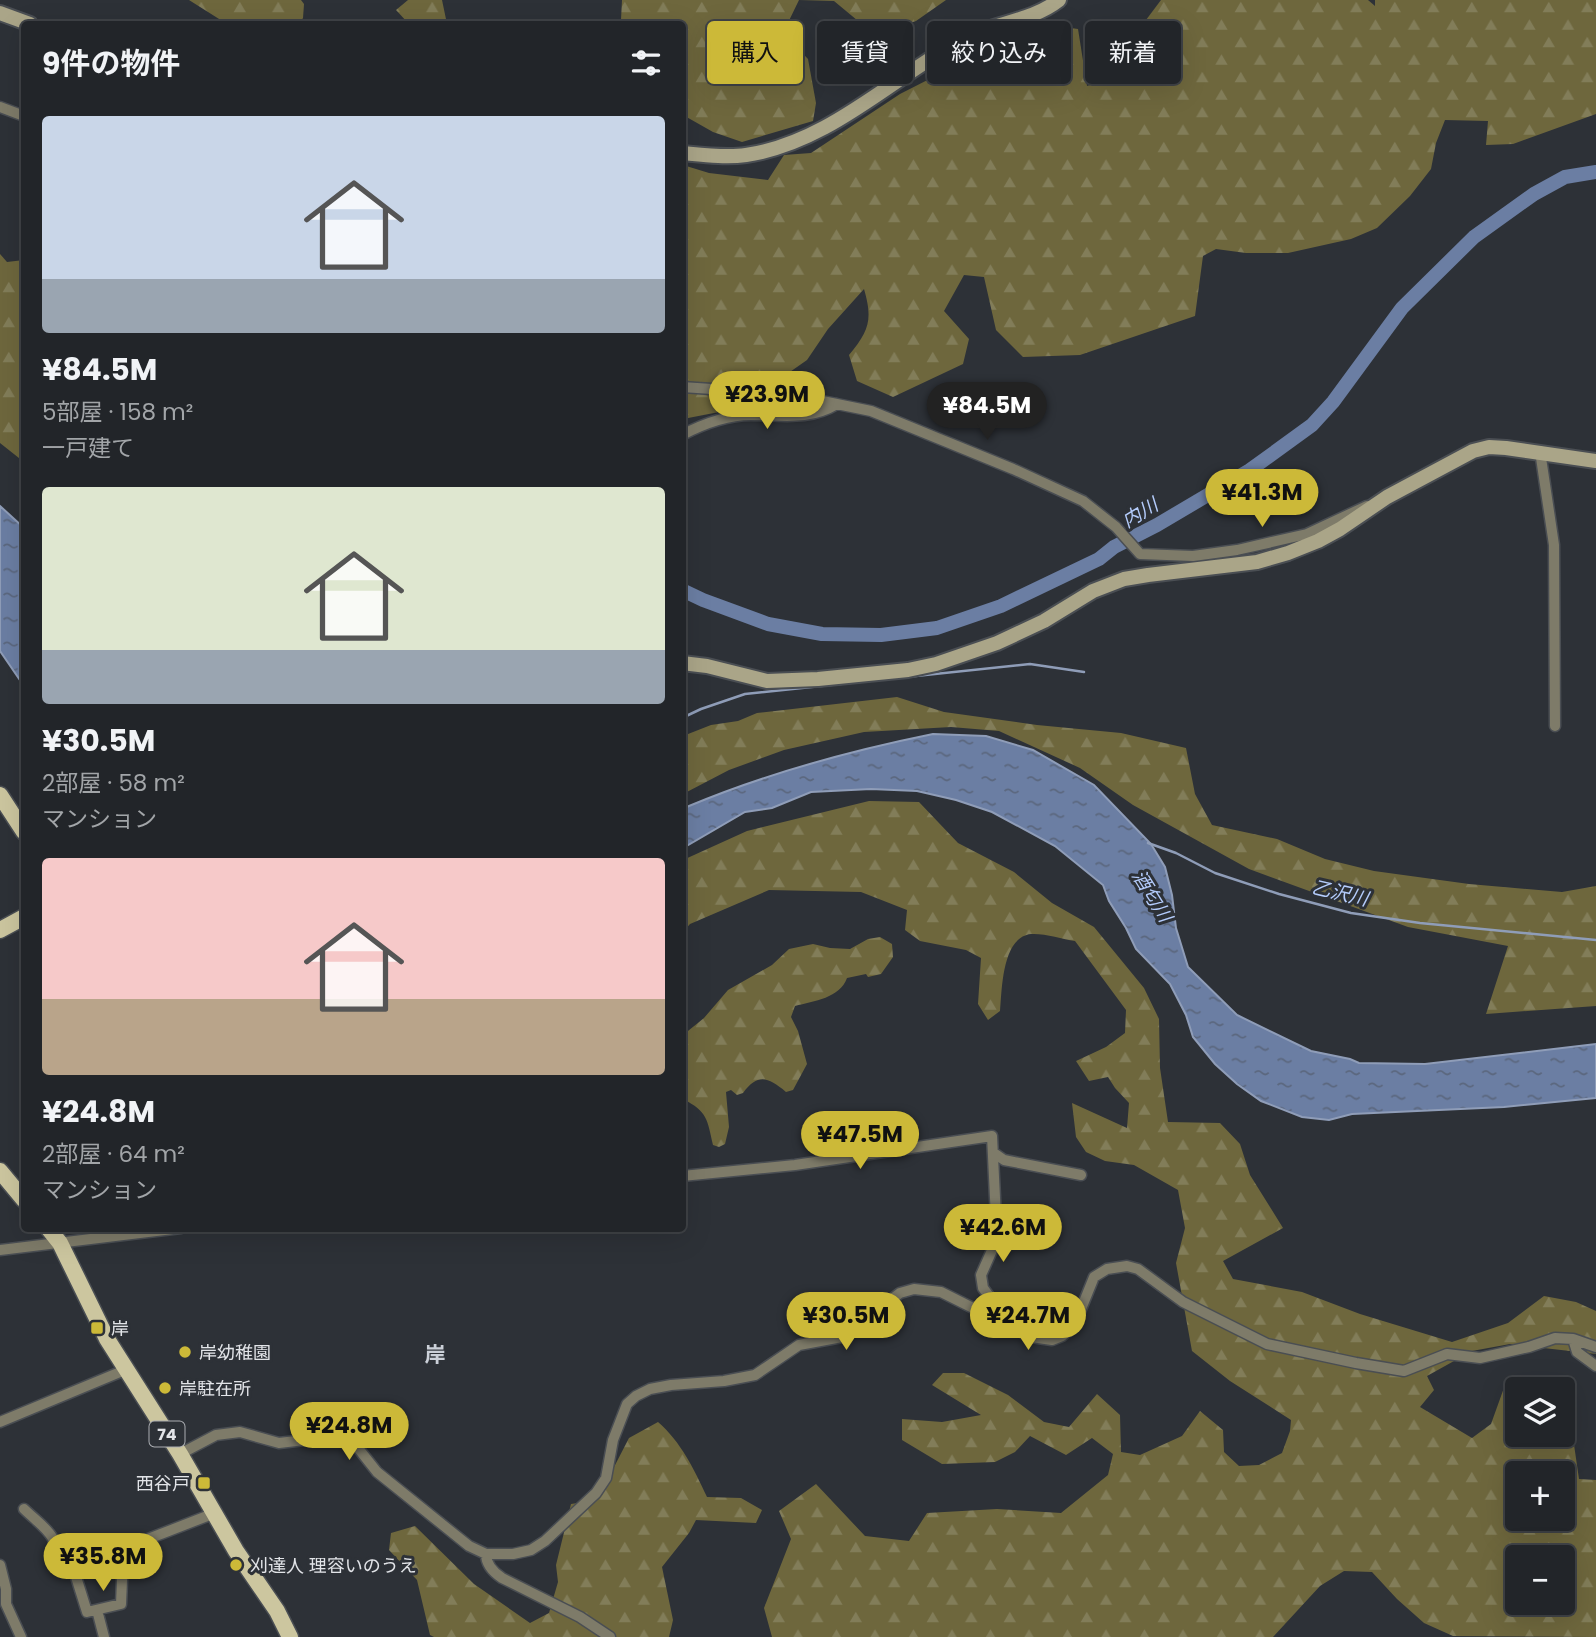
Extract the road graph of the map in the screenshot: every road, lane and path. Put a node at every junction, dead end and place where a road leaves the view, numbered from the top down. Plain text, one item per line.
1 (1059, 0) edge
2 (0, 13) edge
3 (22, 21) edge
4 (0, 107) edge
5 (21, 115) edge
6 (686, 153) edge
7 (686, 387) edge
8 (837, 404) junction
9 (686, 433) edge
10 (1540, 451) junction
11 (1596, 461) edge
12 (1375, 505) junction
13 (686, 663) edge
14 (1555, 726) dead end
15 (1, 799) edge
16 (21, 828) edge
17 (21, 919) edge
18 (0, 930) edge
19 (994, 1153) junction
20 (0, 1171) edge
21 (1081, 1175) dead end
22 (686, 1176) edge
23 (21, 1196) edge
24 (79, 1232) edge
25 (53, 1233) edge
26 (0, 1250) edge
27 (1069, 1331) junction
28 (1573, 1339) junction
29 (1596, 1347) edge
30 (1596, 1366) edge
31 (125, 1370) junction
32 (0, 1422) edge
33 (180, 1454) junction
34 (24, 1509) dead end
35 (215, 1513) junction
36 (117, 1551) junction
37 (486, 1554) junction
38 (72, 1564) junction
39 (0, 1565) edge
40 (97, 1610) junction
41 (21, 1637) edge
42 (104, 1637) edge
43 (290, 1637) edge
44 (610, 1637) edge

1 - 6 street
2 - 3 street
4 - 5 street
7 - 8 street
8 - 9 street
8 - 12 street
10 - 11 street
10 - 12 street
10 - 14 street
12 - 13 street
15 - 16 main road
17 - 18 main road
19 - 21 street
19 - 22 street
19 - 27 street
20 - 23 main road
24 - 25 street
25 - 26 street
25 - 31 main road, 74
27 - 28 street
27 - 37 street
28 - 29 street
28 - 30 street
31 - 32 street
31 - 33 main road, 74
33 - 35 main road, 74
33 - 37 street
34 - 38 street
35 - 36 street
35 - 43 main road, 74
36 - 38 street
36 - 40 street
37 - 44 street
38 - 40 street
39 - 41 street
40 - 42 street

